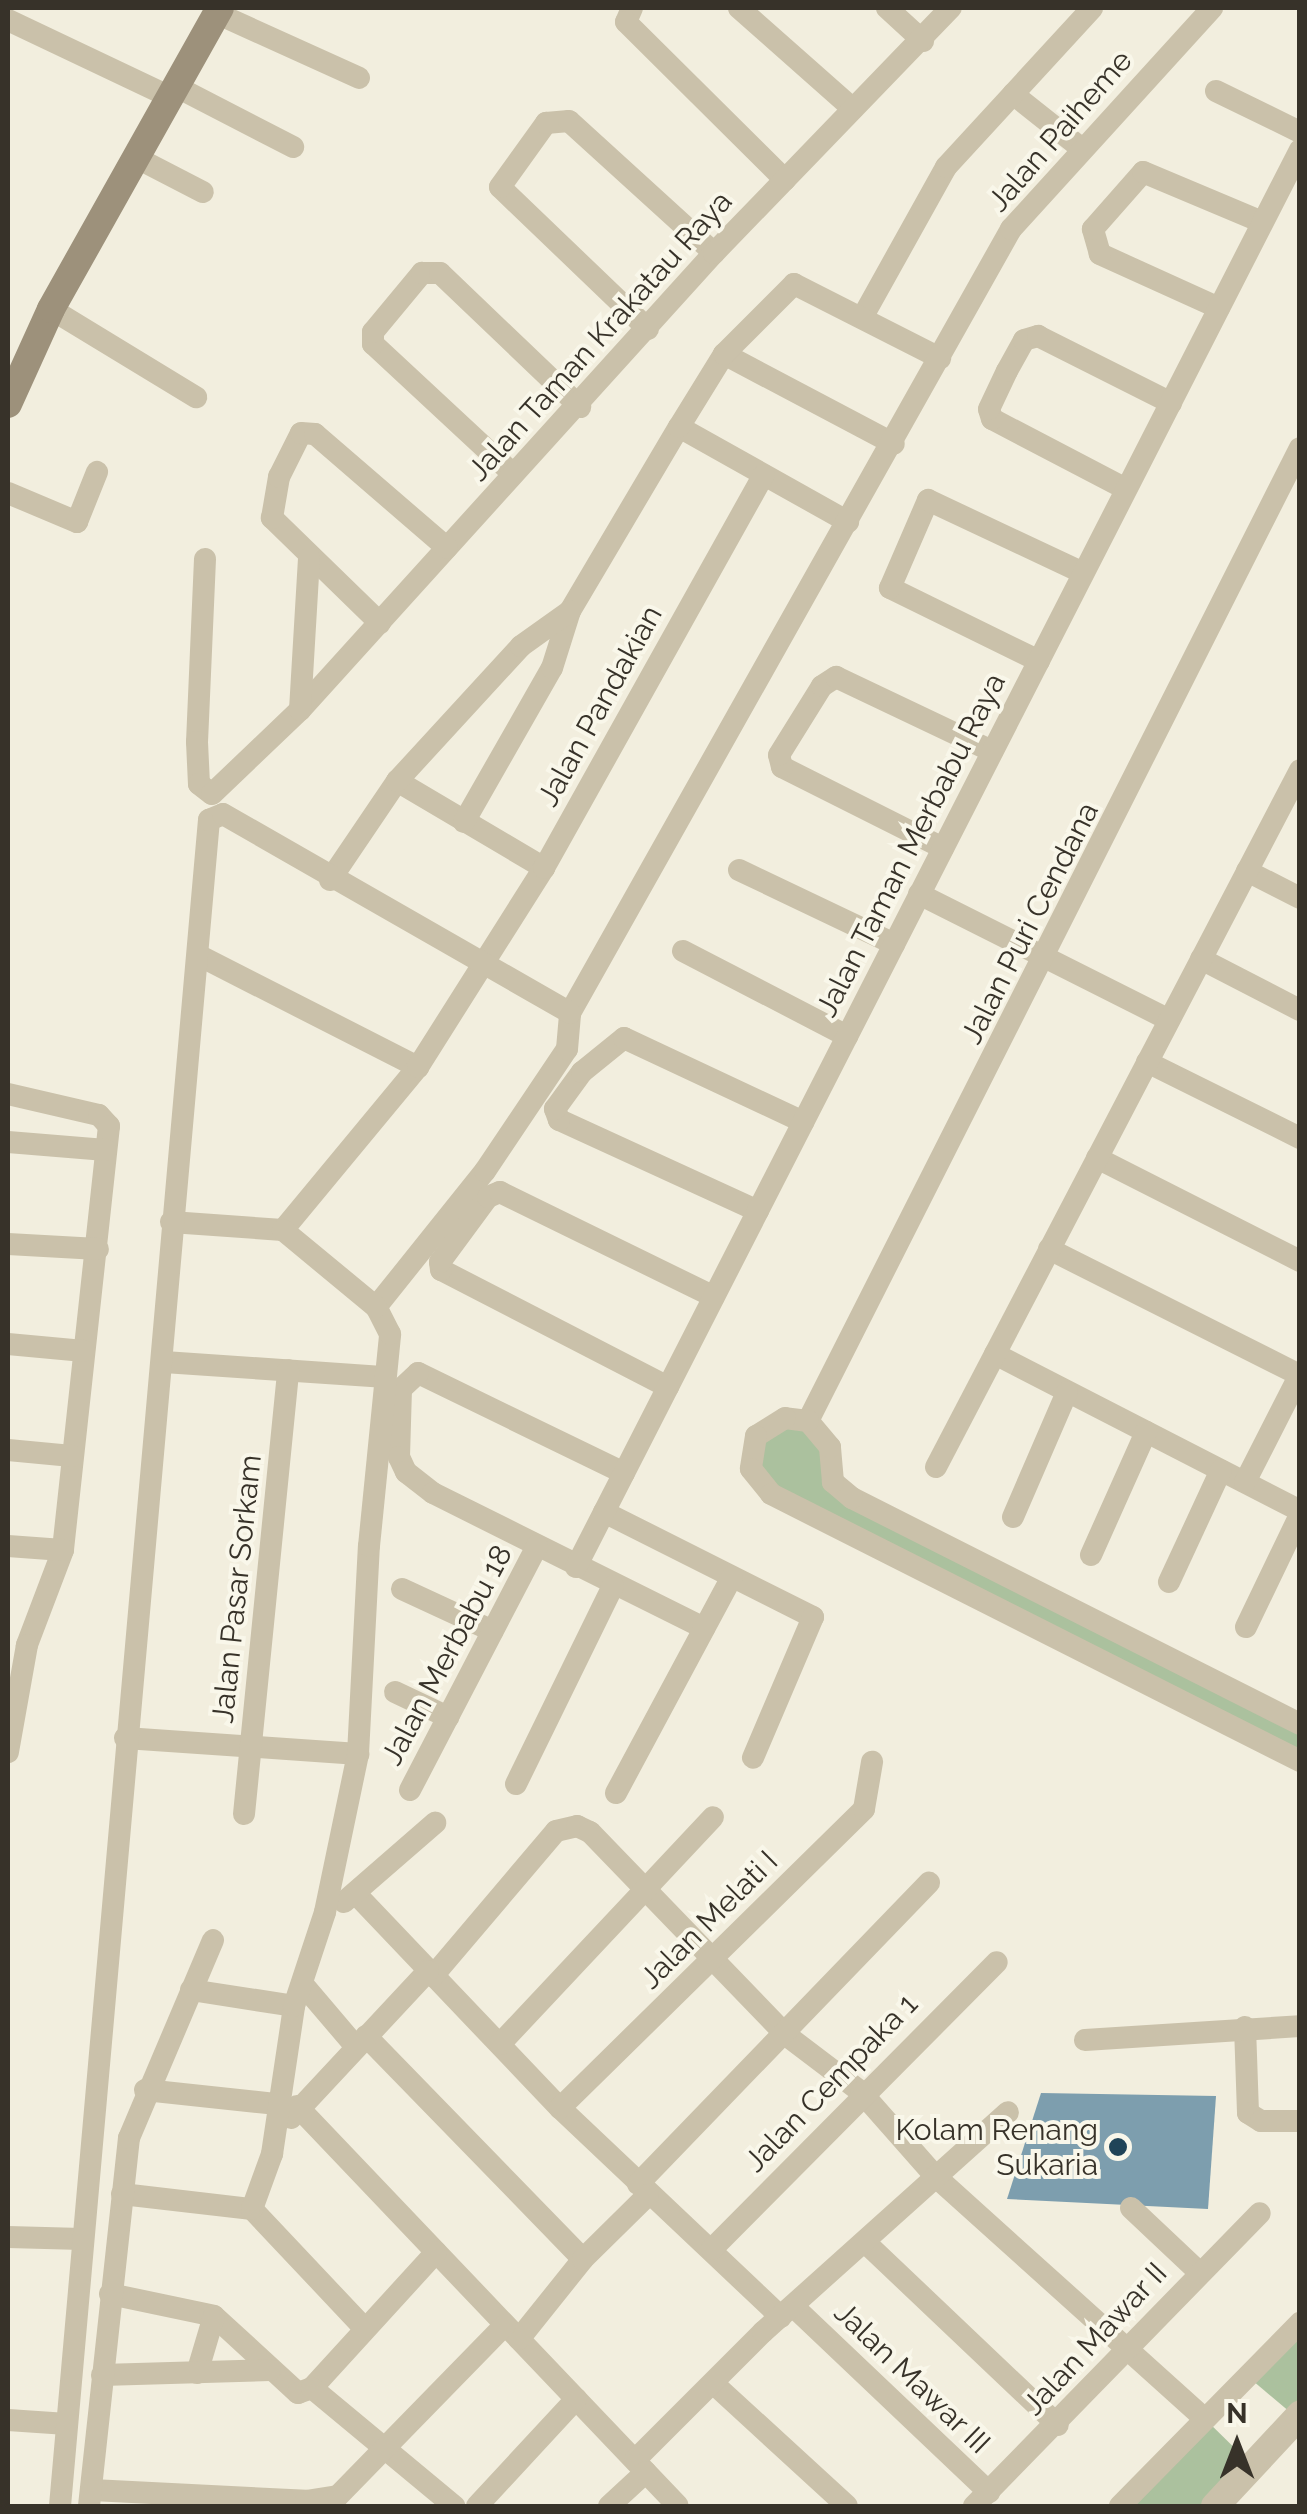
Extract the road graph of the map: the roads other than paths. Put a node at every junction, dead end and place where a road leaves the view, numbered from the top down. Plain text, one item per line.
1 (632, 8) edge
2 (739, 8) edge
3 (887, 8) edge
4 (951, 8) edge
5 (1092, 8) edge
6 (218, 10) edge
7 (1205, 10) edge
8 (8, 20) edge
9 (923, 41) junction
10 (359, 78) dead end
11 (172, 92) junction
12 (1216, 92) dead end
13 (1013, 94) junction
14 (853, 108) junction
15 (1300, 132) edge
16 (292, 148) dead end
17 (1081, 148) junction
18 (1300, 150) edge
19 (138, 158) junction
20 (785, 180) junction
21 (202, 192) dead end
22 (1262, 222) junction
23 (714, 253) junction
24 (1219, 308) junction
25 (52, 309) junction
26 (862, 318) junction
27 (648, 329) junction
28 (724, 354) junction
29 (940, 358) junction
30 (196, 397) dead end
31 (1171, 402) junction
32 (8, 404) edge
33 (580, 407) junction
34 (679, 427) junction
35 (894, 444) junction
36 (1300, 448) edge
37 (97, 472) dead end
38 (513, 474) junction
39 (764, 474) junction
40 (1126, 489) junction
41 (8, 493) edge
42 (848, 522) junction
43 (447, 548) junction
44 (309, 558) junction
45 (205, 559) dead end
46 (1083, 573) junction
47 (570, 611) junction
48 (380, 624) junction
49 (1039, 660) junction
50 (300, 710) junction
51 (992, 751) junction
52 (1297, 780) edge
53 (397, 781) junction
54 (464, 822) junction
55 (943, 848) junction
56 (544, 868) junction
57 (739, 870) dead end
58 (1247, 871) junction
59 (330, 880) junction
60 (920, 894) junction
61 (1300, 898) edge
62 (894, 944) junction
63 (683, 950) dead end
64 (200, 956) junction
65 (1047, 958) junction
66 (1201, 959) junction
67 (486, 964) junction
68 (1300, 1010) edge
69 (570, 1013) junction
70 (1169, 1020) junction
71 (847, 1036) junction
72 (1148, 1062) junction
73 (418, 1067) junction
74 (8, 1094) edge
75 (803, 1122) junction
76 (1300, 1138) edge
77 (8, 1142) edge
78 (106, 1150) junction
79 (1097, 1158) junction
80 (758, 1211) junction
81 (171, 1222) junction
82 (283, 1230) junction
83 (8, 1244) edge
84 (98, 1249) junction
85 (1050, 1249) junction
86 (1300, 1260) edge
87 (714, 1297) junction
88 (376, 1307) junction
89 (8, 1344) edge
90 (84, 1352) junction
91 (994, 1354) junction
92 (164, 1362) junction
93 (288, 1370) junction
94 (1299, 1375) edge
95 (382, 1376) junction
96 (668, 1387) junction
97 (1067, 1392) junction
98 (808, 1421) junction
99 (1146, 1432) junction
100 (8, 1450) edge
101 (72, 1456) junction
102 (936, 1467) dead end
103 (1221, 1470) junction
104 (624, 1473) junction
105 (1245, 1482) junction
106 (604, 1512) junction
107 (1300, 1513) edge
108 (1014, 1517) dead end
109 (8, 1546) edge
110 (537, 1546) junction
111 (63, 1550) junction
112 (1091, 1555) dead end
113 (576, 1567) junction
114 (732, 1577) junction
115 (1169, 1582) dead end
116 (613, 1586) junction
117 (402, 1589) dead end
118 (1246, 1627) dead end
119 (704, 1628) junction
120 (494, 1630) junction
121 (17, 1645) edge
122 (395, 1692) dead end
123 (1273, 1711) junction
124 (448, 1718) junction
125 (1300, 1724) edge
126 (126, 1738) junction
127 (1258, 1739) junction
128 (252, 1745) junction
129 (9, 1747) edge
130 (358, 1754) junction
131 (753, 1758) dead end
132 (1300, 1761) edge
133 (872, 1762) dead end
134 (516, 1784) dead end
135 (410, 1790) dead end
136 (616, 1793) dead end
137 (244, 1814) dead end
138 (714, 1817) dead end
139 (435, 1823) dead end
140 (929, 1883) dead end
141 (640, 1890) junction
142 (357, 1895) junction
143 (324, 1912) junction
144 (213, 1940) dead end
145 (712, 1960) junction
146 (997, 1962) dead end
147 (431, 1974) junction
148 (190, 1990) junction
149 (299, 1997) junction
150 (1300, 2026) edge
151 (1245, 2027) junction
152 (786, 2035) junction
153 (1085, 2040) dead end
154 (361, 2041) junction
155 (500, 2044) junction
156 (145, 2090) junction
157 (861, 2092) junction
158 (286, 2105) junction
159 (560, 2108) junction
160 (1008, 2112) dead end
161 (1300, 2121) edge
162 (935, 2176) junction
163 (643, 2189) junction
164 (122, 2194) junction
165 (1131, 2208) dead end
166 (252, 2210) junction
167 (1260, 2214) dead end
168 (8, 2236) edge
169 (82, 2238) junction
170 (867, 2244) junction
171 (712, 2250) junction
172 (436, 2252) junction
173 (583, 2259) junction
174 (1199, 2272) junction
175 (110, 2294) junction
176 (787, 2312) junction
177 (214, 2316) junction
178 (1300, 2323) edge
179 (364, 2328) junction
180 (512, 2332) junction
181 (1127, 2349) junction
182 (270, 2370) junction
183 (197, 2373) junction
184 (102, 2375) junction
185 (714, 2384) junction
186 (312, 2388) junction
187 (576, 2399) junction
188 (1300, 2415) edge
189 (1203, 2417) junction
190 (8, 2420) edge
191 (67, 2424) junction
192 (1058, 2425) junction
193 (386, 2451) junction
194 (640, 2466) junction
195 (91, 2498) edge
196 (982, 2499) edge
197 (60, 2506) edge
198 (454, 2506) edge
199 (478, 2506) edge
200 (609, 2506) edge
201 (678, 2506) edge
202 (847, 2506) edge
203 (1120, 2506) edge
204 (1215, 2506) edge

1 - 20 street
2 - 14 street
3 - 9 street
4 - 9 street, Jalan Taman Krakatau Raya
5 - 13 street, Jalan Paiheme
6 - 10 street
6 - 11 main road
7 - 17 street, Jalan Paiheme
8 - 11 street
9 - 14 street, Jalan Taman Krakatau Raya
11 - 16 street
11 - 19 main road
12 - 15 street
13 - 17 street
13 - 26 street, Jalan Paiheme
14 - 20 street, Jalan Taman Krakatau Raya
17 - 29 street, Jalan Paiheme
18 - 22 street, Jalan Taman Merbabu Raya
19 - 21 street
19 - 25 main road
20 - 23 street, Jalan Taman Krakatau Raya
22 - 24 street, Jalan Taman Merbabu Raya
22 - 24 street
23 - 27 street, Jalan Taman Krakatau Raya
23 - 27 street
24 - 31 street, Jalan Taman Merbabu Raya
25 - 30 street
25 - 32 main road
26 - 28 street
26 - 29 street
27 - 33 street, Jalan Taman Krakatau Raya
28 - 34 street
28 - 35 street
29 - 35 street, Jalan Paiheme
31 - 40 street, Jalan Taman Merbabu Raya
31 - 40 street
33 - 38 street, Jalan Taman Krakatau Raya
33 - 38 street
34 - 39 street
34 - 47 street
35 - 42 street, Jalan Paiheme
36 - 65 street, Jalan Puri Cendana
37 - 41 street
38 - 43 street, Jalan Taman Krakatau Raya
39 - 42 street
39 - 56 street, Jalan Pandakian
40 - 46 street, Jalan Taman Merbabu Raya
42 - 69 street, Jalan Paiheme
43 - 44 street
43 - 48 street, Jalan Taman Krakatau Raya
44 - 48 street
44 - 50 street
45 - 50 street, Jalan Taman Krakatau Raya
46 - 49 street, Jalan Taman Merbabu Raya
46 - 49 street
47 - 53 street
47 - 54 street
48 - 50 street, Jalan Taman Krakatau Raya
49 - 51 street, Jalan Taman Merbabu Raya
51 - 55 street, Jalan Taman Merbabu Raya
51 - 55 street
52 - 58 street
53 - 54 street
53 - 59 street
54 - 56 street
55 - 60 street, Jalan Taman Merbabu Raya
56 - 67 street, Jalan Pandakian
57 - 62 street
58 - 61 street
58 - 66 street
59 - 64 street
59 - 67 street
60 - 62 street, Jalan Taman Merbabu Raya
60 - 65 street
62 - 71 street, Jalan Taman Merbabu Raya
63 - 71 street
64 - 73 street
64 - 81 street
65 - 70 street
65 - 98 street, Jalan Puri Cendana
66 - 68 street
66 - 70 street
67 - 69 street
67 - 73 street, Jalan Pandakian
69 - 88 street, Jalan Paiheme
70 - 72 street
71 - 75 street, Jalan Taman Merbabu Raya
72 - 76 street
72 - 79 street
73 - 82 street, Jalan Pandakian
74 - 78 street
75 - 80 street, Jalan Taman Merbabu Raya
75 - 80 street
77 - 78 street
78 - 84 street
79 - 85 street
79 - 86 street
80 - 87 street, Jalan Taman Merbabu Raya
81 - 82 street
81 - 92 street
82 - 88 street
83 - 84 street
84 - 90 street
85 - 91 street
85 - 94 street
87 - 96 street, Jalan Taman Merbabu Raya
87 - 96 street
88 - 95 street
89 - 90 street
90 - 101 street
91 - 97 street
91 - 102 street
92 - 93 street
92 - 126 street
93 - 95 street
93 - 128 street, Jalan Pasar Sorkam
94 - 105 street
95 - 130 street
96 - 104 street, Jalan Taman Merbabu Raya
97 - 99 street
97 - 108 street
98 - 123 street
98 - 127 street
99 - 103 street
99 - 112 street
100 - 101 street
101 - 111 street
103 - 105 street
103 - 115 street
104 - 106 street, Jalan Taman Merbabu Raya
104 - 110 street
105 - 107 street
106 - 113 street, Jalan Taman Merbabu Raya
106 - 114 street
107 - 118 street
109 - 111 street
110 - 113 street
110 - 120 street, Jalan Merbabu 18
111 - 121 street
113 - 116 street
114 - 119 street
114 - 131 street
116 - 119 street
116 - 134 street
117 - 120 street
119 - 136 street
120 - 124 street, Jalan Merbabu 18
121 - 129 street
122 - 124 street
123 - 125 street
123 - 127 street
124 - 135 street, Jalan Merbabu 18
126 - 128 street
126 - 169 street
127 - 132 street
128 - 130 street
128 - 137 street, Jalan Pasar Sorkam
130 - 143 street
133 - 145 street, Jalan Melati I
138 - 141 street
139 - 142 street
140 - 152 street
141 - 145 street
141 - 147 street
141 - 155 street
142 - 143 street
142 - 147 street, Jalan Mawar III
143 - 149 street
144 - 148 street
145 - 152 street
145 - 159 street, Jalan Melati I
146 - 157 street, Jalan Cempaka 1
147 - 154 street
147 - 155 street, Jalan Mawar III
148 - 149 street
148 - 156 street
149 - 154 street
149 - 158 street
150 - 151 street
151 - 153 street
151 - 161 street
152 - 157 street
152 - 163 street
154 - 158 street
154 - 173 street
155 - 159 street, Jalan Mawar III
156 - 158 street
156 - 164 street
157 - 162 street
157 - 171 street, Jalan Cempaka 1
158 - 166 street
158 - 172 street
159 - 163 street, Jalan Mawar III
160 - 162 street
162 - 170 street
162 - 181 street
163 - 171 street, Jalan Mawar III
163 - 173 street
164 - 166 street
164 - 175 street
165 - 174 street
166 - 179 street
167 - 174 street, Jalan Mawar II
168 - 169 street
169 - 191 street
170 - 176 street
170 - 192 street
171 - 176 street, Jalan Mawar III
172 - 179 street
172 - 180 street
173 - 180 street
174 - 181 street, Jalan Mawar II
175 - 177 street
175 - 184 street
176 - 185 street
176 - 196 street, Jalan Mawar III
177 - 182 street
177 - 183 street
178 - 189 street
179 - 186 street
180 - 187 street
180 - 193 street
181 - 189 street
181 - 192 street, Jalan Mawar II
182 - 183 street
182 - 186 street
183 - 184 street
184 - 195 street
185 - 194 street
185 - 202 street
186 - 193 street
187 - 194 street
187 - 199 street
188 - 204 street
189 - 203 street
190 - 191 street
191 - 197 street
192 - 196 street, Jalan Mawar II
193 - 195 street
193 - 198 street
194 - 200 street
194 - 201 street

